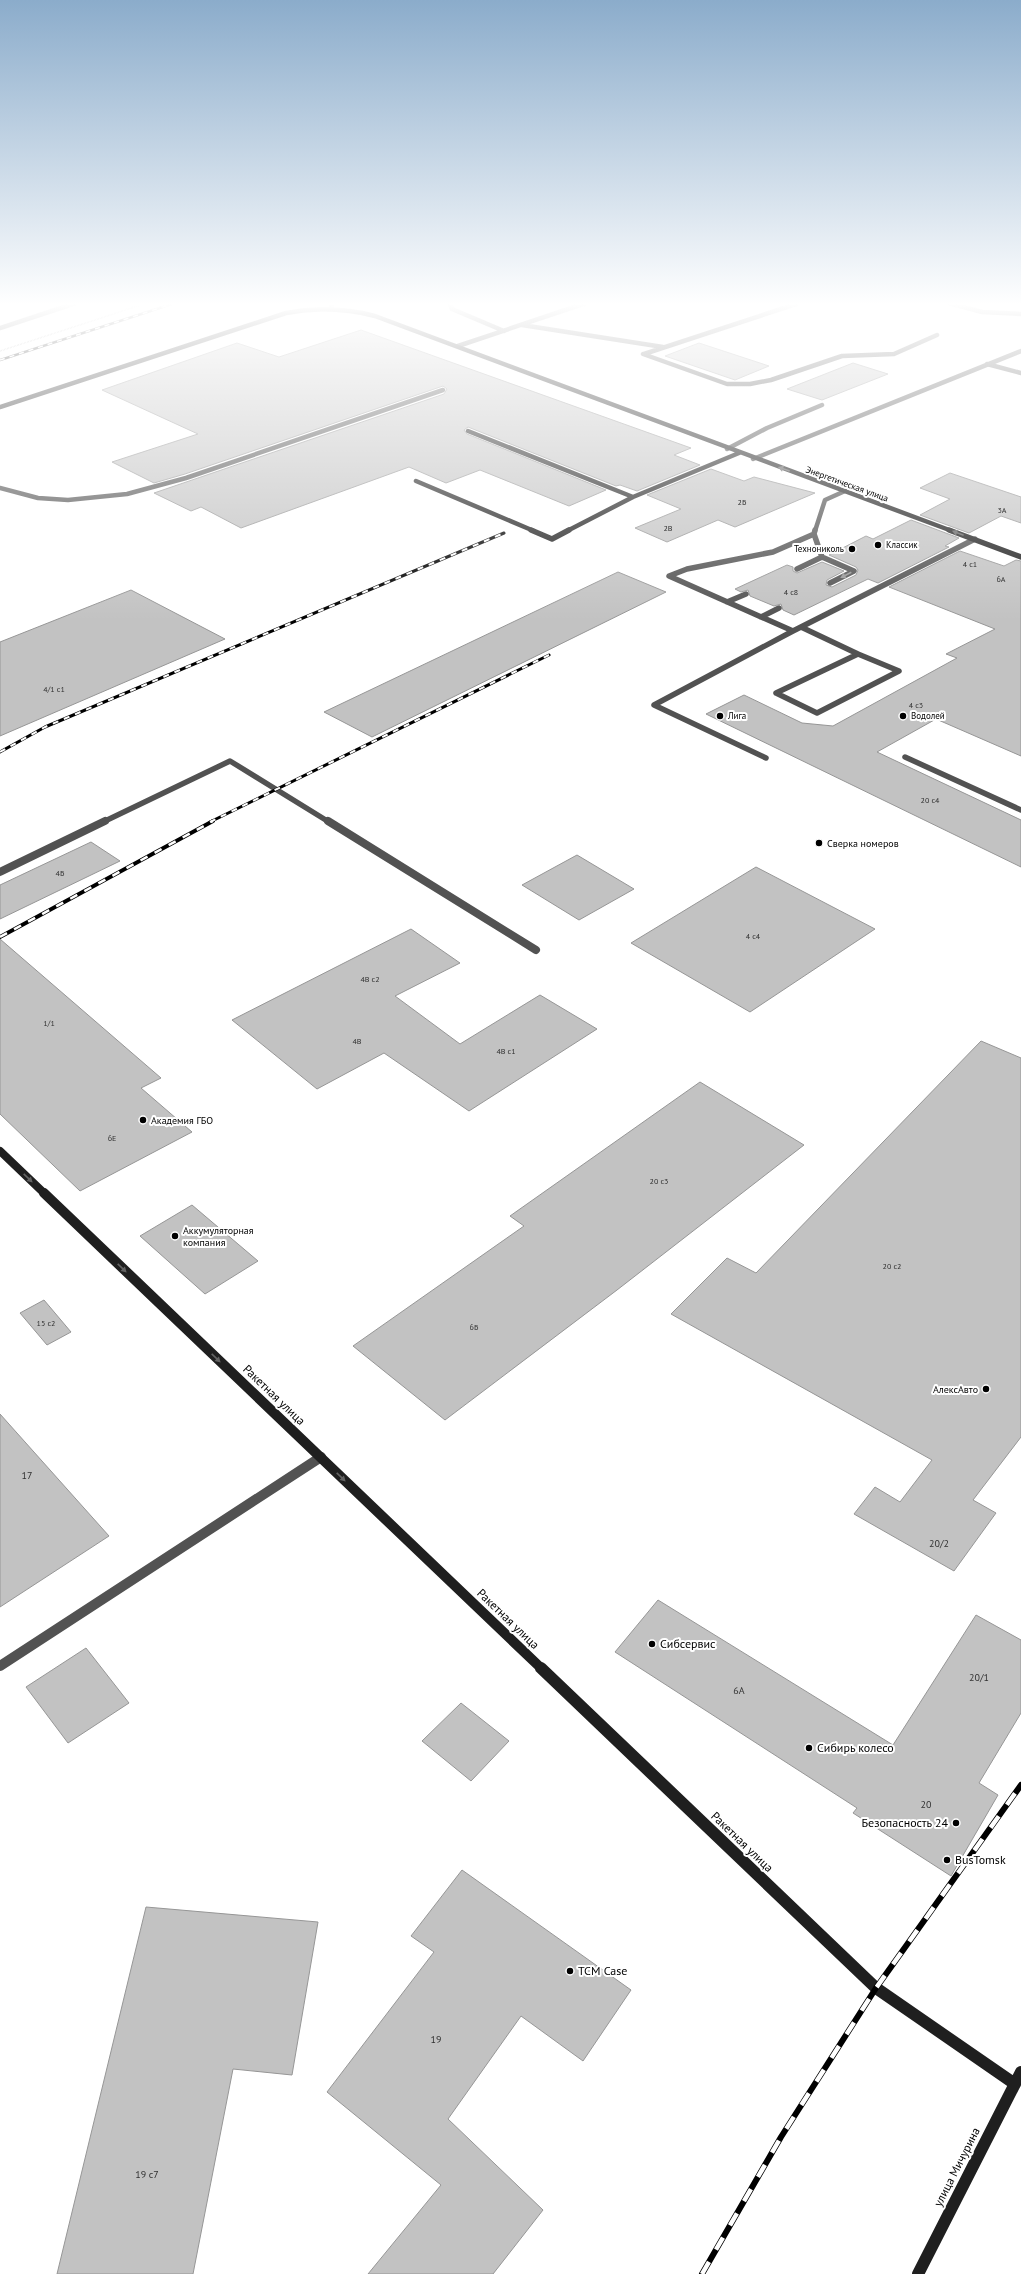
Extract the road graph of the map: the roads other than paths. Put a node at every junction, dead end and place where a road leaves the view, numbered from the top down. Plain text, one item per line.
1 (390, 408) edge
2 (620, 408) edge
3 (815, 408) edge
4 (878, 408) edge
5 (468, 431) dead end
6 (727, 449) junction
7 (739, 453) junction
8 (753, 459) junction
9 (416, 481) dead end
10 (0, 488) edge
11 (845, 491) junction
12 (633, 497) junction
13 (814, 534) junction
14 (975, 540) junction
15 (822, 557) junction
16 (1021, 557) edge
17 (797, 569) dead end
18 (830, 583) dead end
19 (746, 594) dead end
20 (727, 602) junction
21 (779, 608) dead end
22 (761, 617) junction
23 (801, 627) junction
24 (793, 631) junction
25 (858, 654) junction
26 (905, 757) dead end
27 (766, 758) dead end
28 (1021, 810) edge
29 (0, 872) edge
30 (536, 950) dead end
31 (0, 1151) edge
32 (321, 1457) junction
33 (0, 1666) edge
34 (1018, 2078) edge
35 (918, 2274) edge

1 - 10 street
2 - 6 street, Энергетическая улица
3 - 6 street
4 - 8 street
5 - 12 street
6 - 7 street, Энергетическая улица
7 - 8 street, Энергетическая улица
7 - 12 street
11 -> 8 street, Энергетическая улица
9 - 12 street
11 - 13 street
14 -> 11 street, Энергетическая улица
13 - 15 street
13 - 20 street
14 - 16 street, Энергетическая улица
14 - 23 street
15 - 17 street
15 -> 18 street
19 - 20 street
20 - 22 street
21 - 22 street
22 - 24 street
23 - 24 street
23 - 25 street
24 - 27 street
25 - 25 street
26 - 28 street
29 - 30 street
31 -> 32 street, Ракетная улица
32 - 33 street
32 -> 34 street, Ракетная улица
34 - 35 street, улица Мичурина

